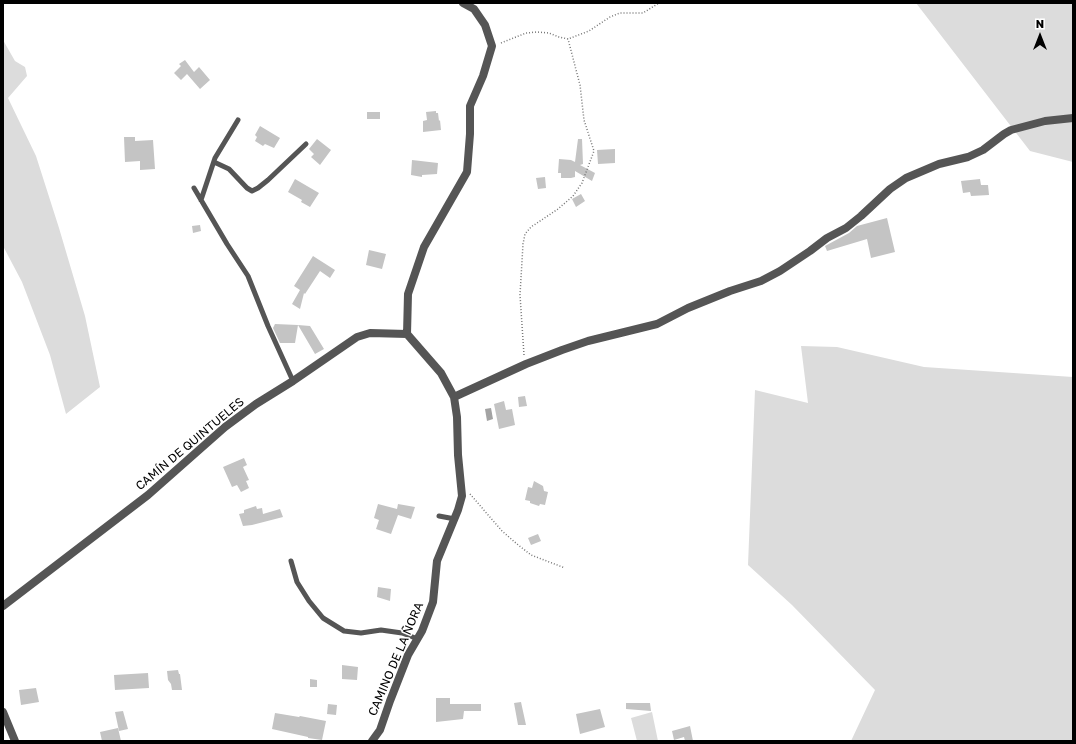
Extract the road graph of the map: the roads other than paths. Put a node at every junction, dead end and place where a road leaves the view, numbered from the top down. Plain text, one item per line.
1 (463, 3) edge
2 (1073, 118) edge
3 (238, 120) dead end
4 (306, 144) dead end
5 (214, 162) junction
6 (194, 188) dead end
7 (201, 200) junction
8 (407, 334) junction
9 (293, 381) junction
10 (454, 397) junction
11 (439, 516) dead end
12 (455, 519) junction
13 (291, 561) dead end
14 (3, 606) edge
15 (418, 638) junction
16 (3, 712) edge
17 (15, 741) edge
18 (372, 741) edge

1 - 8 street
2 - 10 street
3 - 5 lane
4 - 5 lane
5 - 7 lane
6 - 7 lane
7 - 9 lane
8 - 9 street, CAMÍN DE QUINTUELES
8 - 10 street
9 - 14 street, CAMÍN DE QUINTUELES
10 - 12 street, CAMINO DE LA ÑORA
11 - 12 lane
12 - 15 street, CAMINO DE LA ÑORA
13 - 15 lane
15 - 18 street, CAMINO DE LA ÑORA
16 - 17 street

